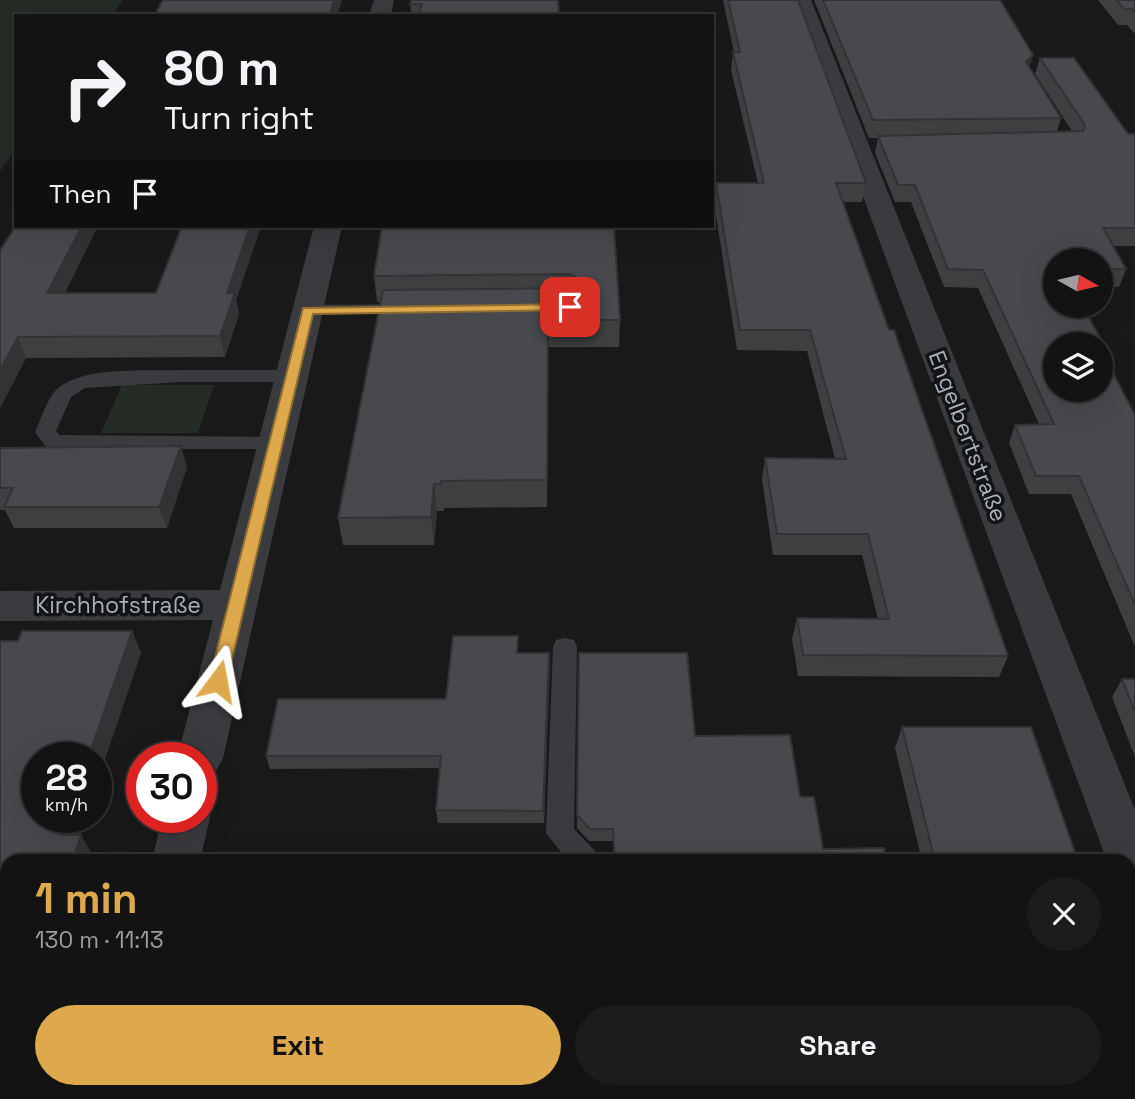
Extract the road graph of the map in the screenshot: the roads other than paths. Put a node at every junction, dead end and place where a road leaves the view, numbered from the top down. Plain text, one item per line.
1 (801, 0) edge
2 (328, 228) edge
3 (432, 309) edge
4 (307, 310) junction
5 (291, 376) junction
6 (274, 444) junction
7 (235, 605) junction
8 (0, 606) edge
9 (565, 647) dead end
10 (204, 742) edge
11 (182, 833) edge
12 (178, 854) edge
13 (580, 854) edge
14 (1129, 854) edge

1 - 14 street, Engelbertstraße
2 - 4 street, Kirchhofstraße
3 - 4 lane
4 - 5 street, Kirchhofstraße
5 - 6 street, Kirchhofstraße
5 - 6 lane
6 - 7 street, Kirchhofstraße
7 - 8 street, Kirchhofstraße
7 - 10 street, Kirchhofstraße
9 - 13 lane
11 - 12 street

